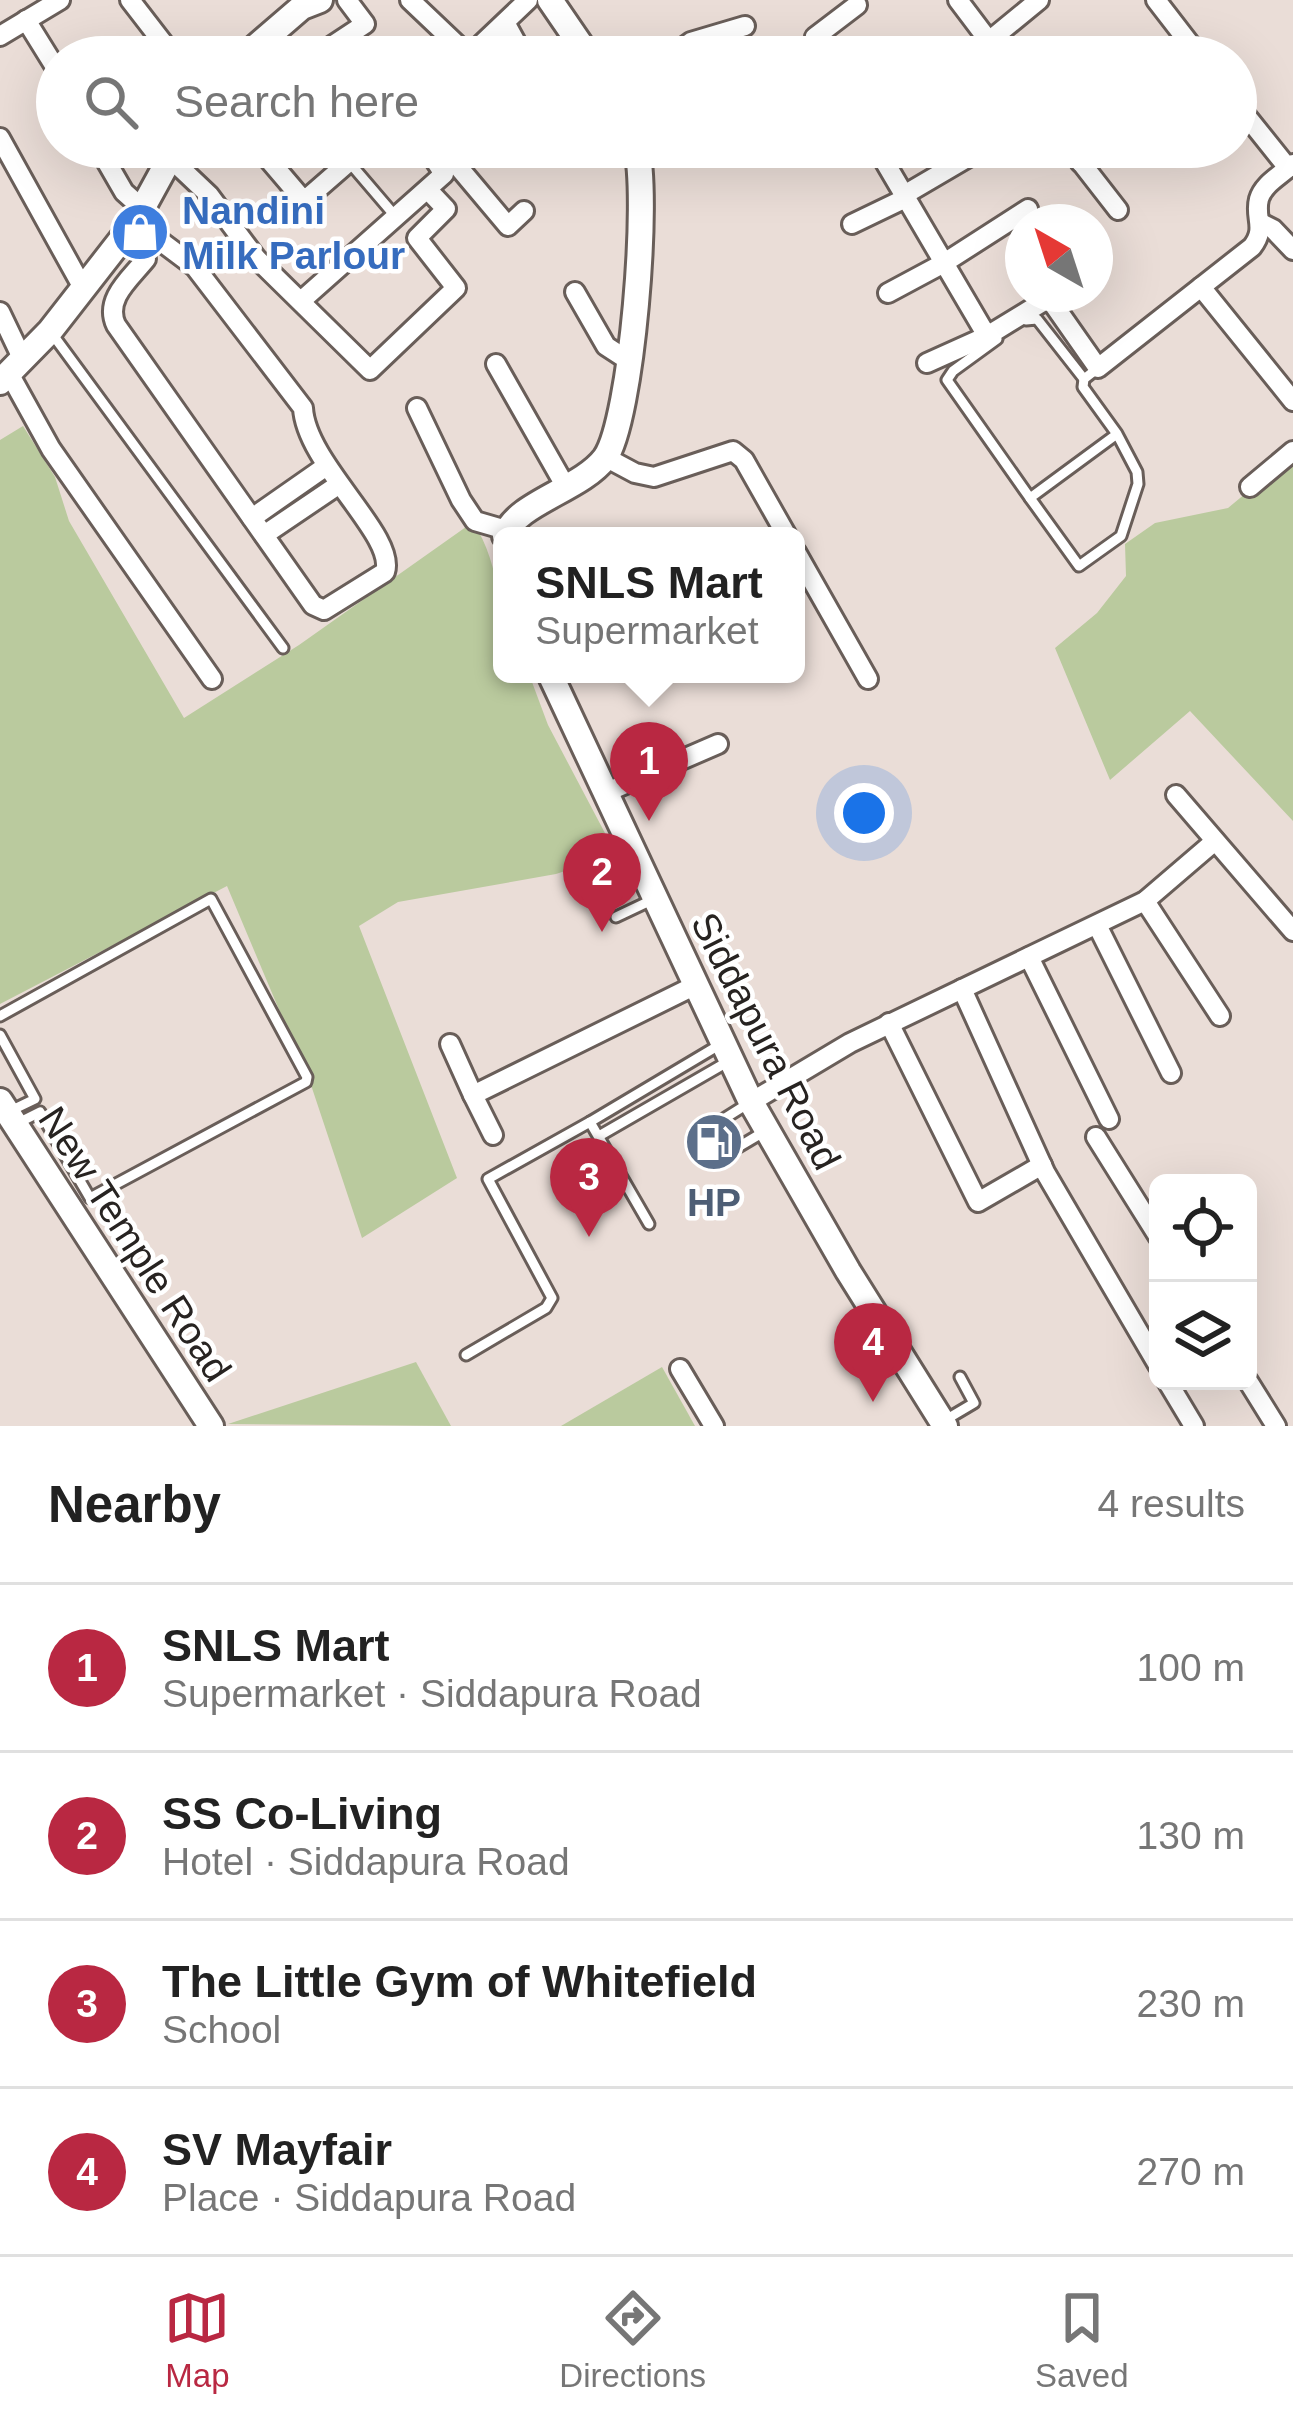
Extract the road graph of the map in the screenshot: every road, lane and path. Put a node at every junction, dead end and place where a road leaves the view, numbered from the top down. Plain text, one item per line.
1 (60, 0) edge
2 (130, 0) edge
3 (347, 0) edge
4 (410, 0) edge
5 (528, 0) edge
6 (550, 0) edge
7 (958, 0) edge
8 (1039, 0) edge
9 (1156, 0) edge
10 (307, 2) edge
11 (857, 5) dead end
12 (26, 20) junction
13 (506, 24) junction
14 (745, 26) dead end
15 (0, 35) edge
16 (36, 36) edge
17 (158, 36) edge
18 (268, 36) edge
19 (347, 36) edge
20 (447, 36) edge
21 (493, 36) edge
22 (513, 36) edge
23 (575, 36) edge
24 (711, 36) edge
25 (816, 36) edge
26 (985, 36) edge
27 (1007, 36) edge
28 (1184, 36) edge
29 (1257, 128) edge
30 (0, 138) edge
31 (1290, 166) edge
32 (110, 168) edge
33 (165, 168) edge
34 (186, 168) edge
35 (276, 168) edge
36 (342, 168) edge
37 (354, 168) edge
38 (446, 168) edge
39 (460, 168) edge
40 (640, 168) edge
41 (888, 168) edge
42 (952, 168) edge
43 (1084, 168) edge
44 (428, 190) junction
45 (905, 196) junction
46 (1118, 210) dead end
47 (524, 211) dead end
48 (397, 218) junction
49 (134, 222) junction
50 (852, 224) dead end
51 (1005, 224) edge
52 (1263, 224) junction
53 (1293, 250) edge
54 (944, 263) junction
55 (1201, 287) junction
56 (82, 288) junction
57 (575, 292) dead end
58 (888, 293) dead end
59 (301, 301) junction
60 (0, 312) edge
61 (50, 331) junction
62 (987, 336) junction
63 (629, 361) junction
64 (926, 363) dead end
65 (496, 364) dead end
66 (11, 372) edge
67 (1091, 373) junction
68 (1293, 400) edge
69 (417, 408) dead end
70 (1117, 434) junction
71 (1293, 451) edge
72 (605, 457) junction
73 (325, 467) junction
74 (338, 485) junction
75 (1250, 487) dead end
76 (567, 489) junction
77 (1030, 498) junction
78 (252, 518) junction
79 (509, 527) edge
80 (782, 527) edge
81 (493, 528) edge
82 (264, 536) junction
83 (805, 568) edge
84 (283, 648) dead end
85 (212, 679) dead end
86 (868, 680) dead end
87 (554, 683) edge
88 (718, 745) dead end
89 (607, 792) junction
90 (1176, 795) dead end
91 (1215, 841) junction
92 (654, 899) junction
93 (1145, 901) junction
94 (616, 917) dead end
95 (1097, 925) junction
96 (1293, 932) edge
97 (1029, 957) junction
98 (694, 986) junction
99 (962, 989) junction
100 (0, 1016) edge
101 (1220, 1016) dead end
102 (890, 1023) junction
103 (0, 1035) edge
104 (450, 1044) dead end
105 (726, 1052) junction
106 (1171, 1073) dead end
107 (472, 1095) junction
108 (751, 1102) junction
109 (7, 1113) edge
110 (1108, 1119) dead end
111 (590, 1122) junction
112 (714, 1125) dead end
113 (767, 1130) junction
114 (494, 1135) dead end
115 (598, 1136) junction
116 (1096, 1137) dead end
117 (729, 1148) dead end
118 (1042, 1165) junction
119 (1149, 1222) edge
120 (649, 1224) dead end
121 (1149, 1349) edge
122 (466, 1355) dead end
123 (680, 1369) dead end
124 (960, 1377) dead end
125 (1172, 1390) edge
126 (1254, 1390) edge
127 (943, 1424) edge
128 (211, 1426) edge
129 (714, 1426) edge
130 (1194, 1426) edge
131 (1276, 1426) edge

1 - 12 street
2 - 17 street
3 - 19 street
4 - 20 street
5 - 13 street
6 - 23 street
7 - 26 street
8 - 27 street
9 - 28 street
10 - 18 street
11 - 25 street
12 - 15 street
12 - 16 street
13 - 21 street
13 - 22 street
14 - 24 street
29 - 31 street
30 - 56 street
31 - 52 street
32 - 49 street
33 - 49 street
34 - 59 street
35 - 36 street
37 - 48 lane
38 - 44 street
39 - 47 street
40 - 63 street
41 - 45 street
42 - 45 street
43 - 46 street
44 - 48 street
44 - 59 street
45 - 50 street
45 - 54 street
48 - 59 street
49 - 56 street
49 - 73 street
49 - 78 street
51 - 54 street
52 - 53 street
52 - 55 street
54 - 58 street
54 - 62 street
55 - 67 street
55 - 68 street
56 - 61 street
57 - 63 street
60 - 66 street
61 - 66 street
61 - 84 lane
62 - 64 street
62 - 67 street
63 - 72 street
65 - 76 street
66 - 85 street
67 - 70 lane
67 - 77 lane
69 - 81 street
70 - 77 lane
70 - 77 lane
71 - 75 street
72 - 76 street
72 - 80 street
73 - 74 street
73 - 78 street
74 - 82 street
74 - 82 street
76 - 79 street
78 - 82 street
83 - 86 street
87 - 89 street, Siddapura Road
88 - 89 street
89 - 92 street, Siddapura Road
90 - 91 street
91 - 93 street
91 - 96 street
92 - 94 lane
92 - 98 street, Siddapura Road
93 - 95 street
93 - 101 street
95 - 97 street
95 - 106 street
97 - 99 street
97 - 110 street
98 - 105 street, Siddapura Road
98 - 107 street
99 - 102 street
99 - 118 street
100 - 109 lane
102 - 108 street
102 - 118 street
103 - 109 lane
104 - 107 street
105 - 108 street, Siddapura Road
105 - 111 lane
105 - 115 lane
107 - 114 street
108 - 112 lane
108 - 113 street, Siddapura Road
109 - 128 street, New Temple Road
111 - 115 lane
111 - 122 lane
113 - 117 lane
113 - 127 street, Siddapura Road
115 - 120 lane
116 - 119 street
118 - 121 street
123 - 129 street
124 - 127 lane
125 - 130 street
126 - 131 street

